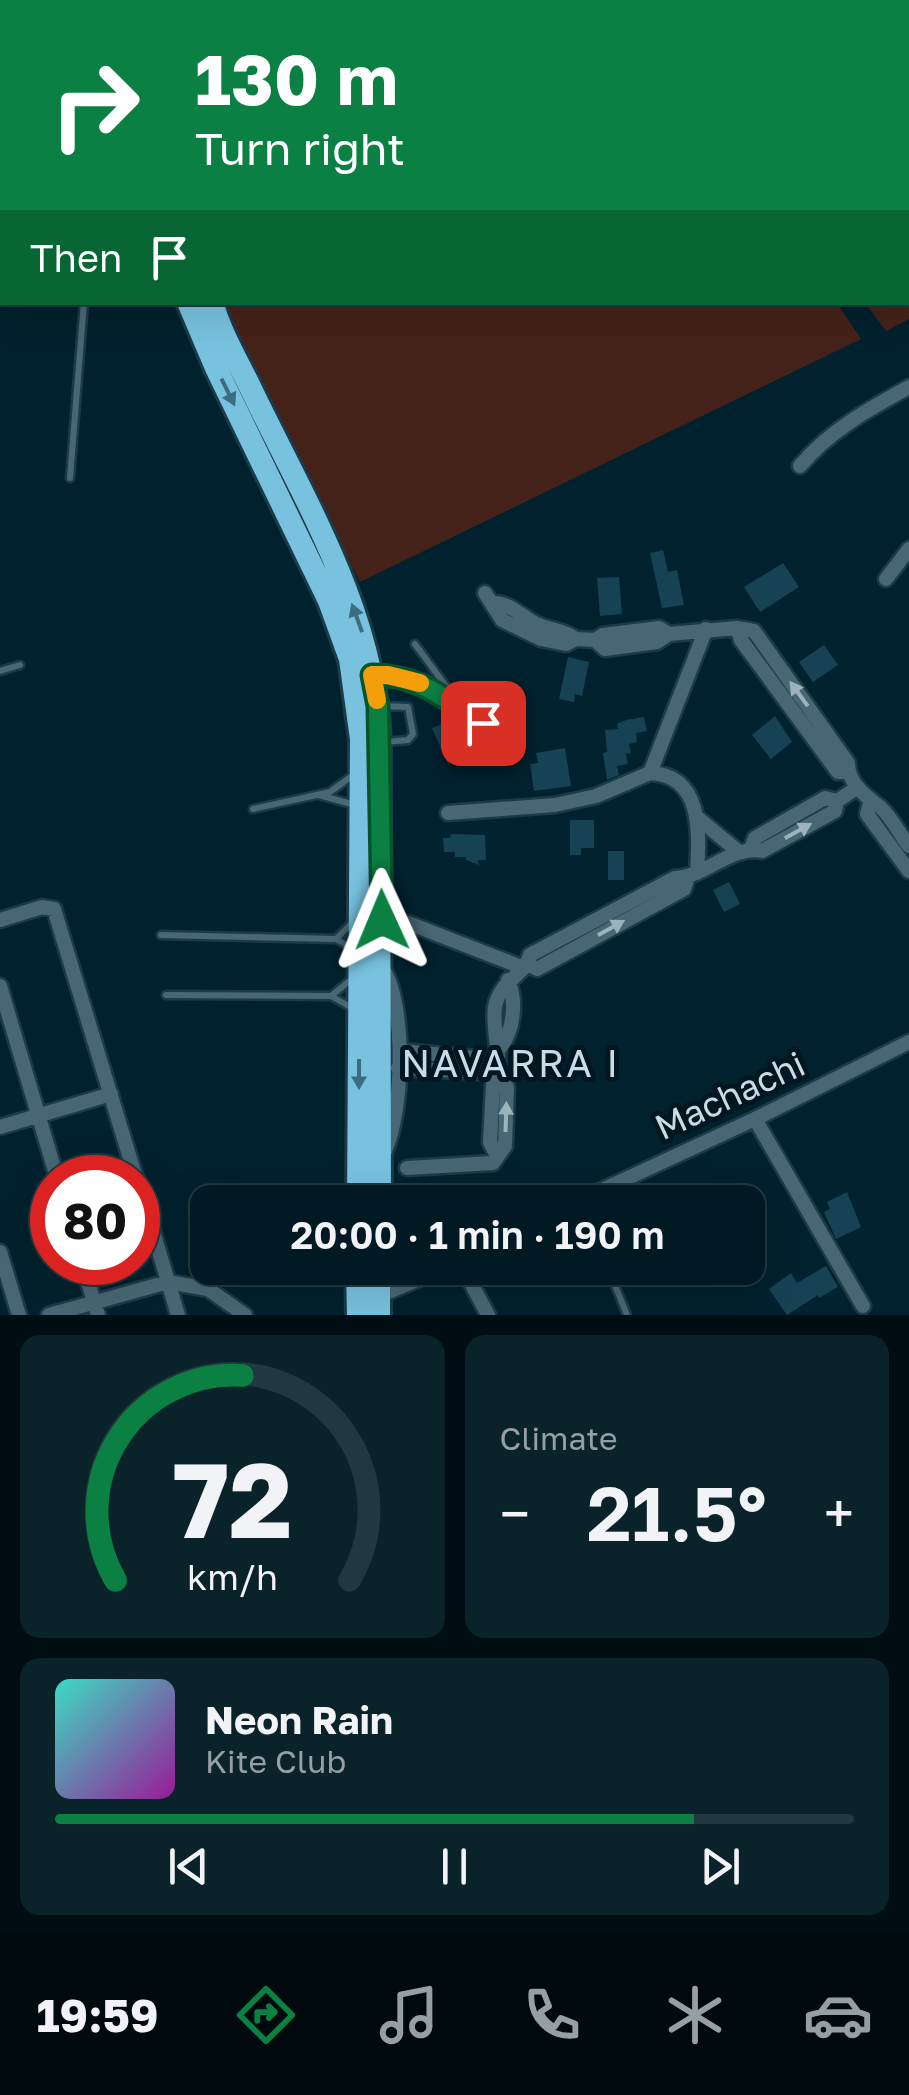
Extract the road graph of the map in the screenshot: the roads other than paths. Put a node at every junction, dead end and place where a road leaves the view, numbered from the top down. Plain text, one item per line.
1 (84, 305) edge
2 (189, 305) edge
3 (213, 305) edge
4 (909, 388) edge
5 (800, 466) dead end
6 (70, 478) dead end
7 (909, 549) edge
8 (886, 579) dead end
9 (489, 598) dead end
10 (706, 630) junction
11 (414, 644) dead end
12 (20, 665) dead end
13 (0, 671) edge
14 (372, 675) junction
15 (378, 706) junction
16 (464, 712) junction
17 (483, 723) dead end
18 (379, 742) junction
19 (361, 770) junction
20 (650, 772) junction
21 (858, 787) junction
22 (318, 794) junction
23 (870, 802) junction
24 (361, 806) junction
25 (253, 809) dead end
26 (448, 813) dead end
27 (700, 819) junction
28 (909, 846) edge
29 (745, 851) junction
30 (909, 871) edge
31 (692, 875) junction
32 (360, 916) junction
33 (0, 920) edge
34 (408, 923) dead end
35 (161, 935) dead end
36 (336, 939) junction
37 (367, 963) junction
38 (526, 966) junction
39 (0, 986) edge
40 (166, 994) dead end
41 (332, 996) junction
42 (359, 1012) junction
43 (909, 1042) edge
44 (401, 1050) junction
45 (498, 1055) junction
46 (398, 1068) junction
47 (111, 1094) junction
48 (38, 1115) junction
49 (755, 1120) junction
50 (0, 1127) edge
51 (49, 1155) edge
52 (130, 1155) edge
53 (380, 1160) junction
54 (407, 1168) dead end
55 (358, 1185) edge
56 (380, 1185) edge
57 (613, 1185) edge
58 (0, 1252) edge
59 (160, 1255) edge
60 (168, 1282) junction
61 (89, 1285) edge
62 (357, 1285) edge
63 (415, 1285) edge
64 (472, 1285) edge
65 (615, 1285) edge
66 (379, 1305) edge
67 (863, 1306) dead end
68 (96, 1309) edge
69 (19, 1315) edge
70 (49, 1315) edge
71 (178, 1315) edge
72 (245, 1315) edge
73 (358, 1315) edge
74 (488, 1315) edge
75 (628, 1315) edge

1 - 6 lane
2 -> 19 highway
14 -> 3 highway
4 - 5 street
7 - 8 street
9 - 10 street
10 - 20 street
10 - 21 street
11 - 16 lane
12 - 13 lane
14 - 15 highway
14 - 16 lane
15 - 18 highway
15 - 18 lane
16 - 17 lane
18 - 37 highway
19 - 22 lane
19 - 24 highway
20 - 26 street
20 - 27 street
21 - 23 street
21 - 29 street
22 - 24 lane
22 - 25 lane
23 - 28 street
23 - 30 street
24 - 32 highway
27 - 29 street
27 - 31 street
29 - 31 street
31 - 38 street
32 - 36 lane
32 - 37 highway
33 - 47 street
34 - 38 street
35 - 36 lane
36 - 37 lane
37 - 41 lane
37 - 42 highway
37 - 44 street
37 - 53 highway
38 - 45 street
39 - 48 street
40 - 41 lane
41 - 42 lane
42 -> 55 highway
43 - 49 street, Machachi
44 - 45 street
44 - 46 street
45 - 46 street
45 - 54 street
46 - 53 street
47 - 48 street
47 - 52 street
48 - 50 street
48 - 51 street
49 - 57 street, Machachi
49 - 67 street
53 - 56 highway
58 - 69 street
59 - 60 street
60 - 68 street
60 - 71 street
60 - 72 street
61 - 68 street
62 - 73 highway
63 - 66 street
64 - 74 street
65 - 75 lane
68 - 70 street

